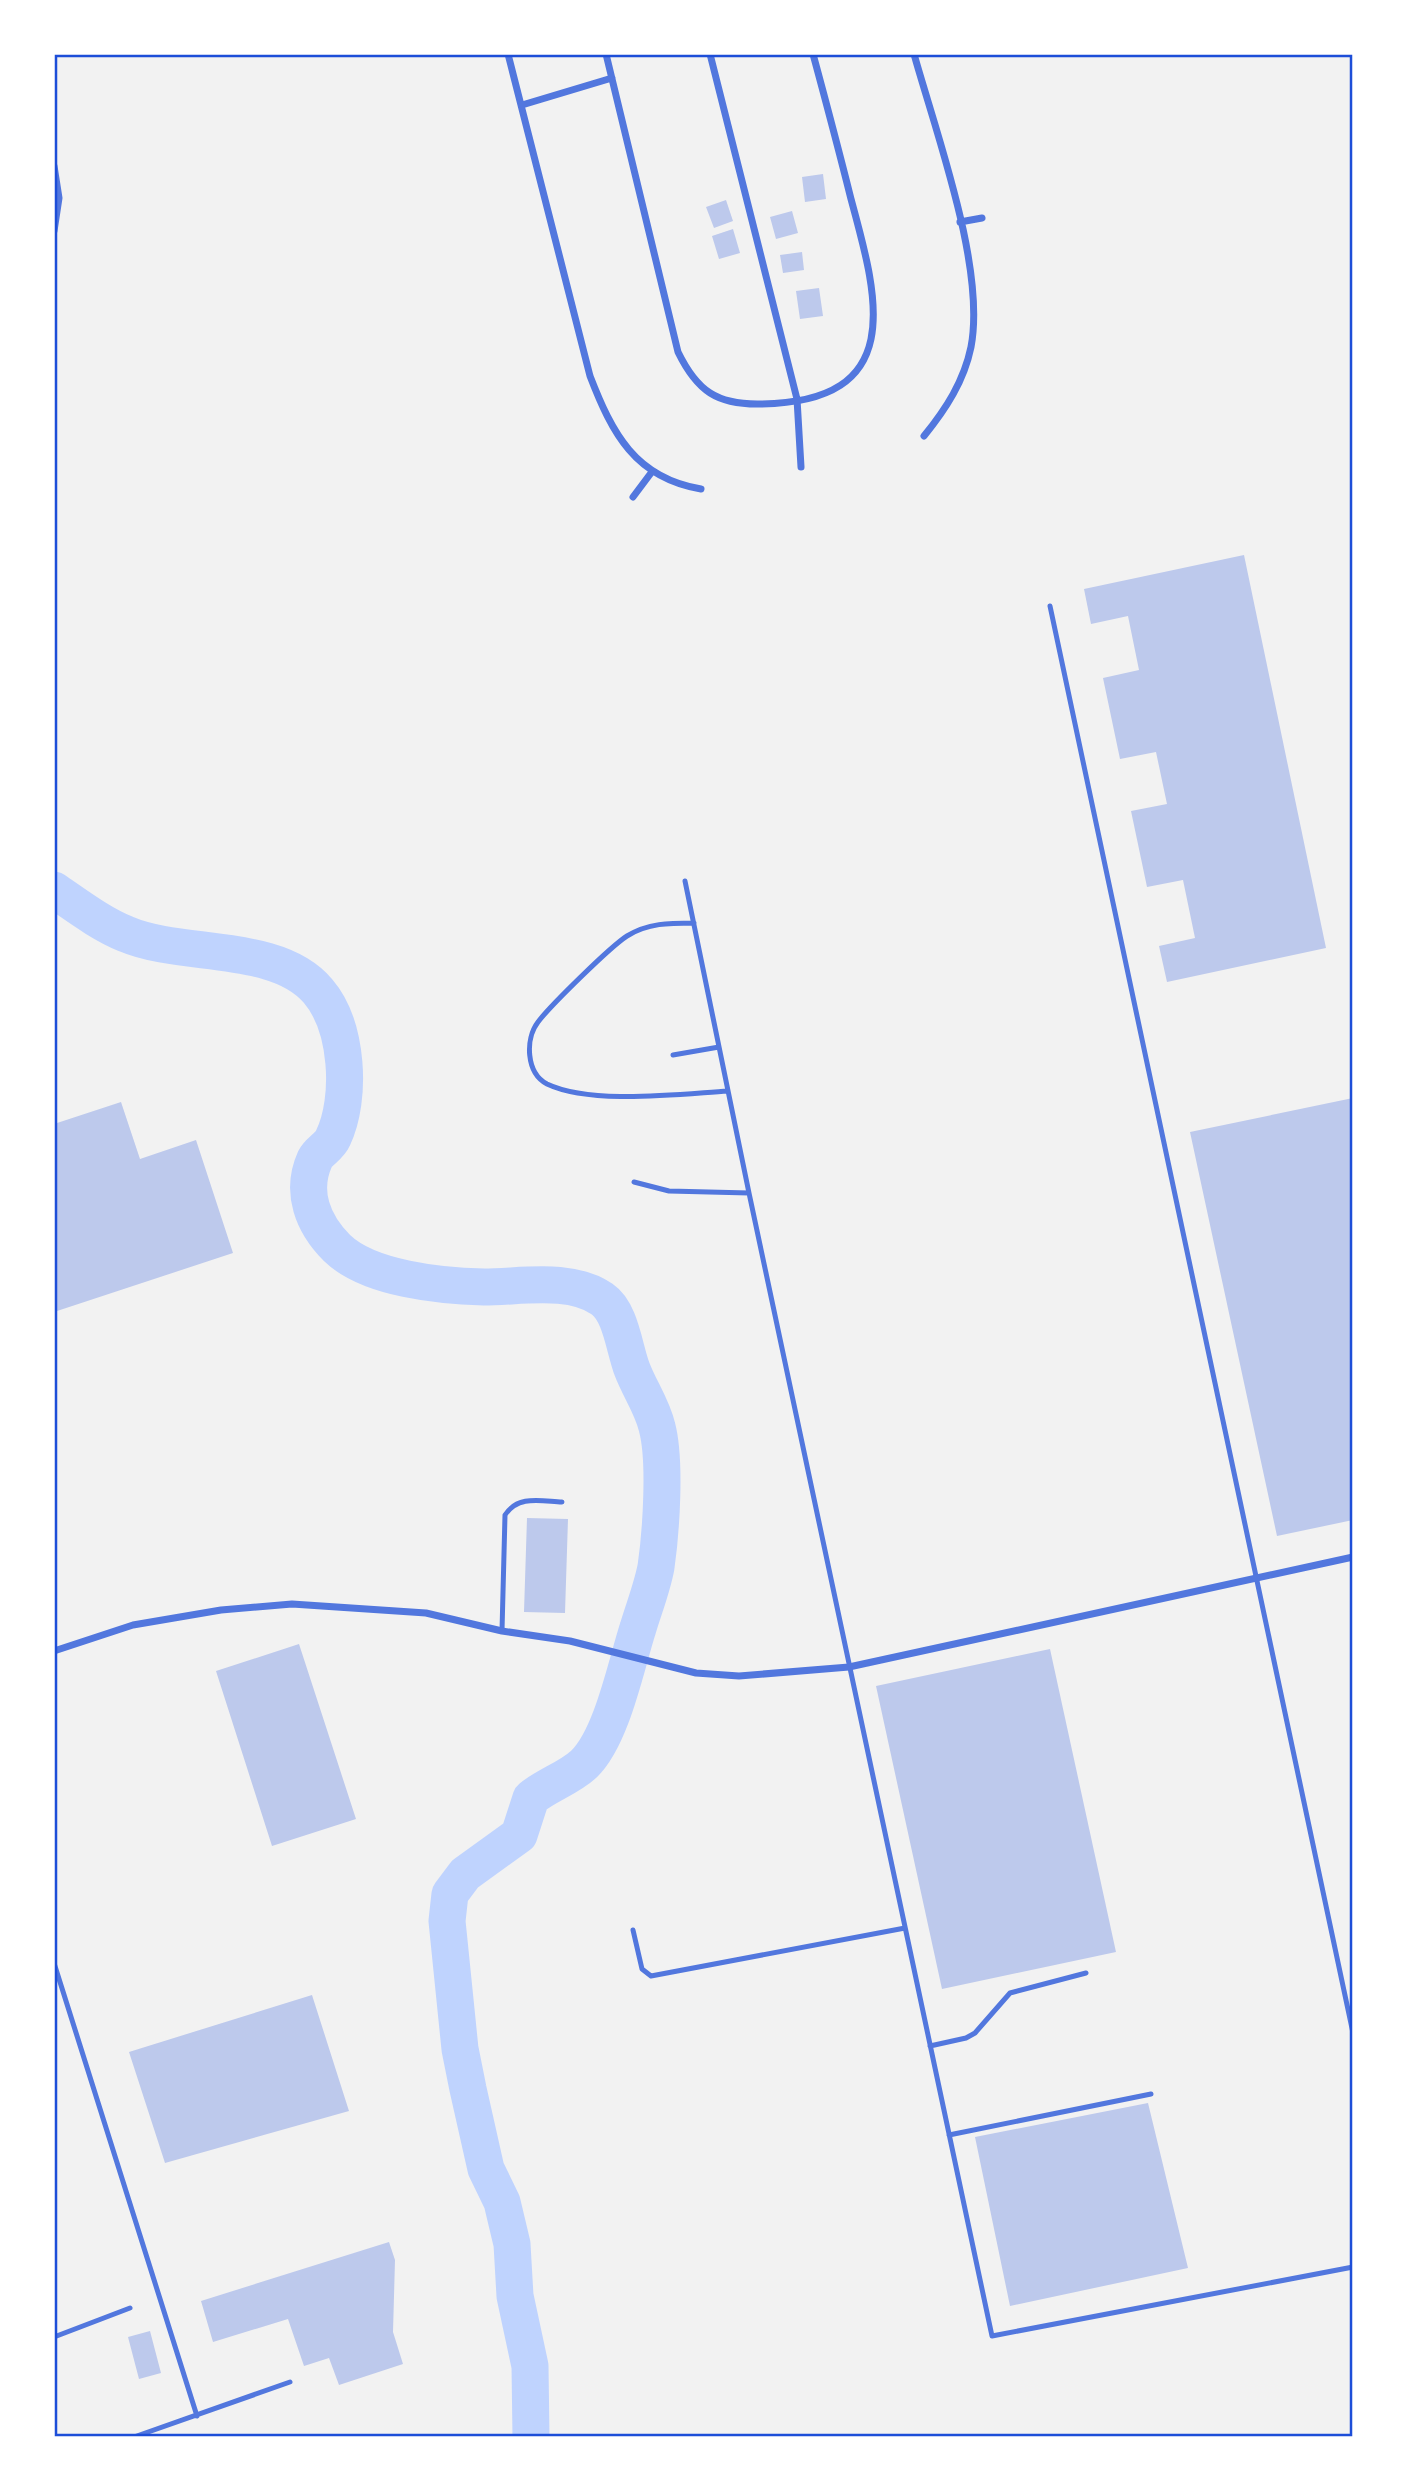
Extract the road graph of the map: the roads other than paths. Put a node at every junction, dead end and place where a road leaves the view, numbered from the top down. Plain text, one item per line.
1 (508, 54) edge
2 (606, 54) edge
3 (710, 54) edge
4 (813, 54) edge
5 (914, 54) edge
6 (612, 78) junction
7 (522, 105) junction
8 (54, 166) edge
9 (982, 218) dead end
10 (960, 222) junction
11 (54, 231) edge
12 (797, 399) junction
13 (924, 436) dead end
14 (801, 467) dead end
15 (651, 473) junction
16 (701, 489) dead end
17 (633, 497) dead end
18 (1050, 606) dead end
19 (685, 881) dead end
20 (694, 923) junction
21 (719, 1047) junction
22 (673, 1055) dead end
23 (728, 1091) junction
24 (634, 1182) dead end
25 (749, 1193) junction
26 (562, 1502) dead end
27 (1353, 1557) edge
28 (1255, 1578) junction
29 (502, 1631) junction
30 (54, 1651) edge
31 (849, 1667) junction
32 (905, 1928) junction
33 (633, 1930) dead end
34 (54, 1963) edge
35 (1086, 1973) dead end
36 (1353, 2033) edge
37 (930, 2046) junction
38 (1151, 2094) dead end
39 (949, 2136) junction
40 (1353, 2267) edge
41 (130, 2308) dead end
42 (54, 2337) edge
43 (290, 2382) dead end
44 (197, 2416) junction
45 (134, 2437) edge

1 - 7 street
2 - 6 street
3 - 12 street
4 - 12 street
5 - 10 street
6 - 7 street
6 - 12 street
7 - 15 street
8 - 11 street
9 - 10 street
10 - 13 street
12 - 14 street
15 - 16 street
15 - 17 street
18 - 28 lane
19 - 20 lane
20 - 21 lane
20 - 23 lane
21 - 22 lane
21 - 23 lane
23 - 25 lane
24 - 25 lane
25 - 31 lane
26 - 29 lane
27 - 28 street
28 - 31 street
28 - 36 lane
29 - 30 street
29 - 31 street
31 - 32 lane
32 - 33 lane
32 - 37 lane
34 - 44 lane
35 - 37 lane
37 - 39 lane
38 - 39 lane
39 - 40 lane
41 - 42 lane
43 - 44 lane
44 - 45 lane

